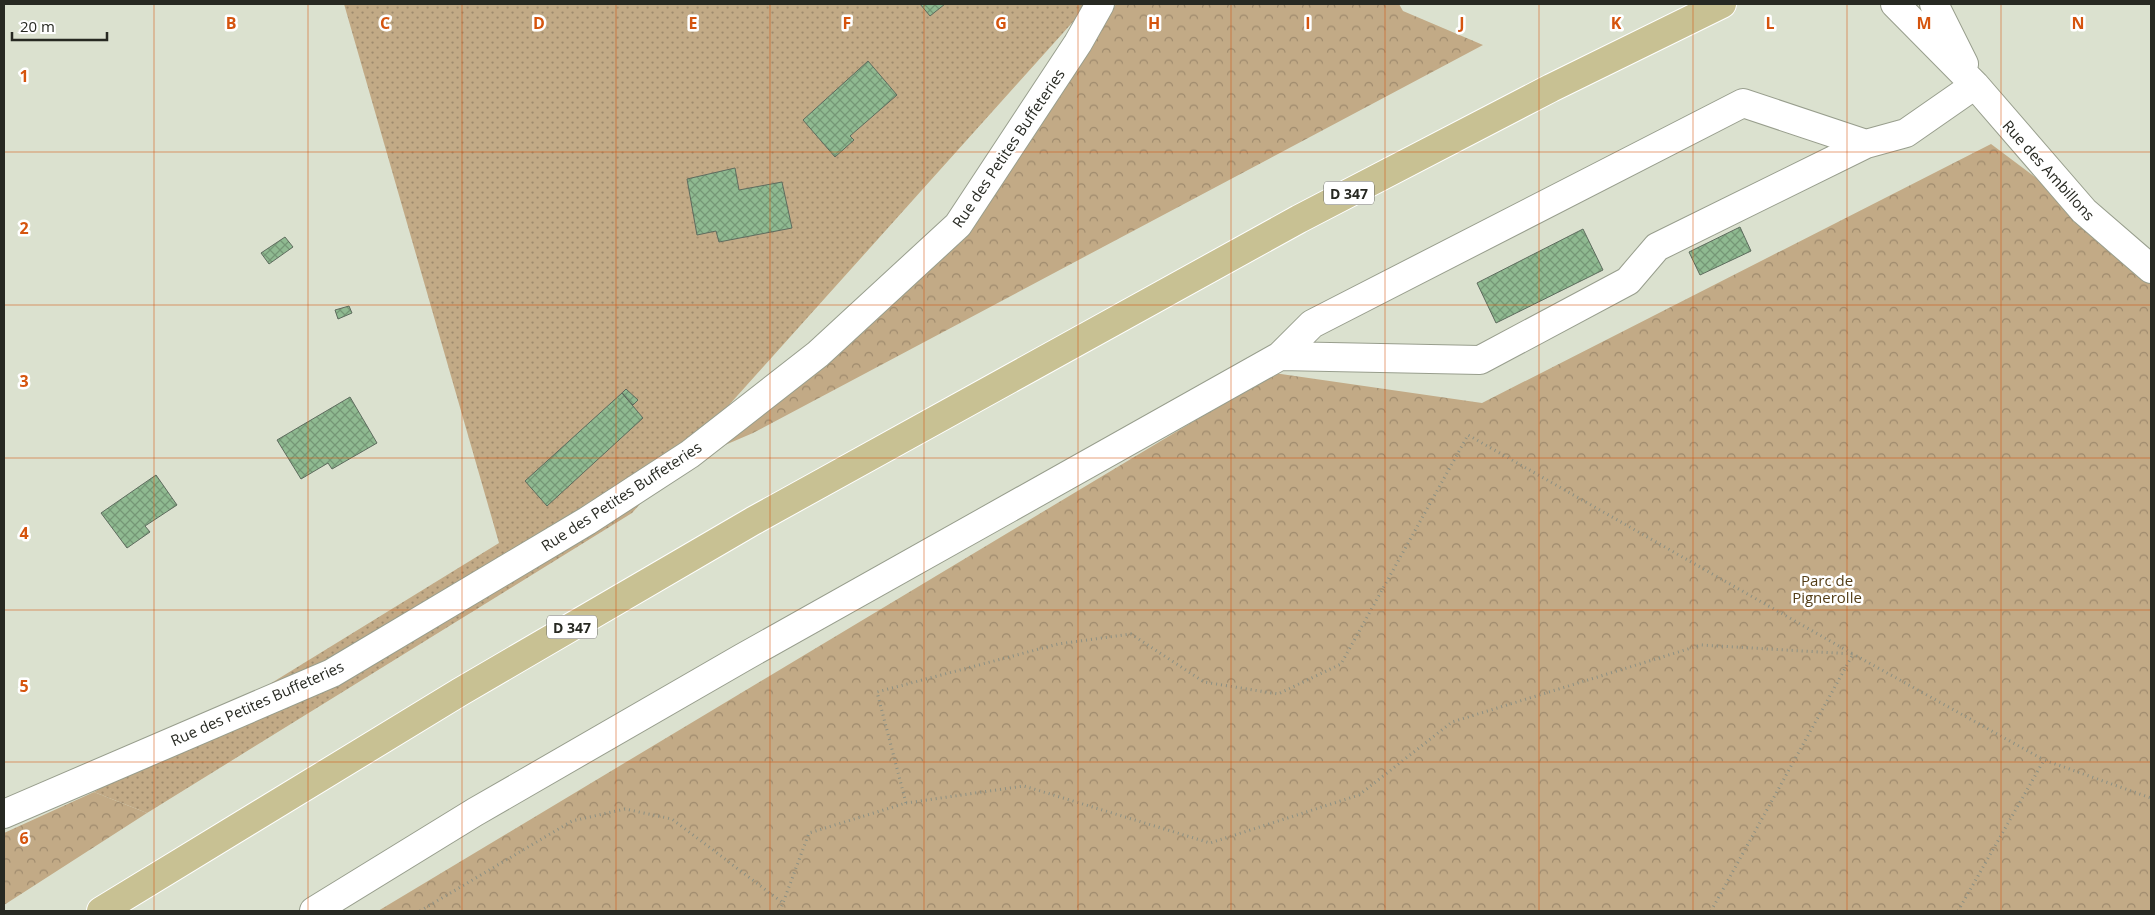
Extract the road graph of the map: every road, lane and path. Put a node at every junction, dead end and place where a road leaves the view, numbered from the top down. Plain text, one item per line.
1 (1100, 4) edge
2 (1722, 4) edge
3 (1895, 4) edge
4 (1934, 4) edge
5 (1975, 85) junction
6 (1866, 144) junction
7 (2151, 269) edge
8 (1280, 356) junction
9 (1852, 654) junction
10 (2044, 760) junction
11 (2151, 798) edge
12 (906, 803) junction
13 (4, 814) edge
14 (783, 903) junction
15 (100, 911) edge
16 (314, 911) edge
17 (420, 911) edge
18 (780, 911) edge
19 (1711, 911) edge
20 (1958, 911) edge

1 - 13 street, Rue des Petites Buffeteries
2 - 15 main road, D 347
3 - 5 street, Rue des Ambillons
4 - 5 street, Rue des Ambillons
5 - 6 street
5 - 7 street, Rue des Ambillons
6 - 8 street
6 - 8 street
8 - 16 street
9 - 10 path
9 - 12 path
9 - 12 path
9 - 19 path
10 - 11 path
10 - 20 path
12 - 14 path
14 - 17 path
14 - 18 path

